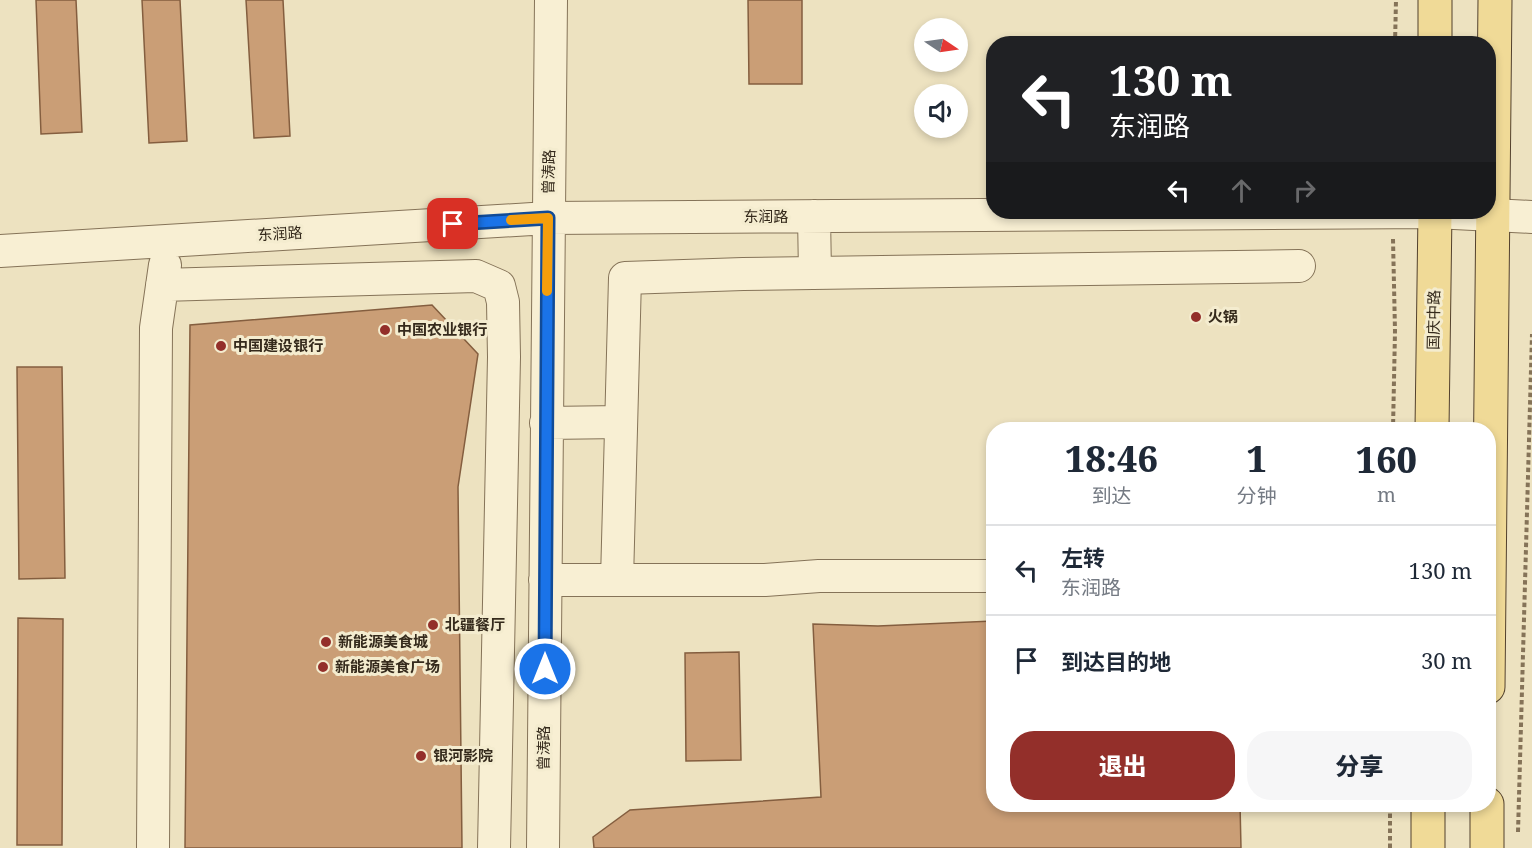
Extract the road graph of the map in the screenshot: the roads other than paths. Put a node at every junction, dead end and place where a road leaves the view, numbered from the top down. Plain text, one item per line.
1 (551, 0) edge
2 (1435, 0) edge
3 (1495, 0) edge
4 (1435, 36) edge
5 (1494, 36) edge
6 (986, 215) edge
7 (1496, 215) edge
8 (814, 216) junction
9 (1532, 216) edge
10 (548, 218) junction
11 (1435, 219) edge
12 (1492, 219) edge
13 (169, 241) junction
14 (0, 251) edge
15 (1299, 266) dead end
16 (815, 273) junction
17 (162, 285) junction
18 (621, 422) junction
19 (1432, 422) edge
20 (1490, 422) edge
21 (546, 423) junction
22 (986, 576) edge
23 (545, 580) junction
24 (617, 580) junction
25 (1428, 812) edge
26 (1487, 812) edge
27 (153, 848) edge
28 (494, 848) edge
29 (543, 848) edge
30 (1428, 848) edge
31 (1487, 848) edge

1 - 10 street, 曾涛路
2 - 4 main road
3 - 5 main road
6 - 8 street, 东润路
7 - 9 street, 东润路
8 - 10 street, 东润路
8 - 16 street
10 - 13 street, 东润路
10 - 21 street, 曾涛路
11 - 19 main road, 国庆中路
12 - 20 main road
13 - 14 street, 东润路
13 - 17 street
15 - 16 street
16 - 18 street
17 - 27 street
17 - 28 street
18 - 21 street
18 - 24 street
21 - 23 street, 曾涛路
22 - 24 street
23 - 24 street
23 - 29 street, 曾涛路
25 - 30 main road
26 - 31 main road

